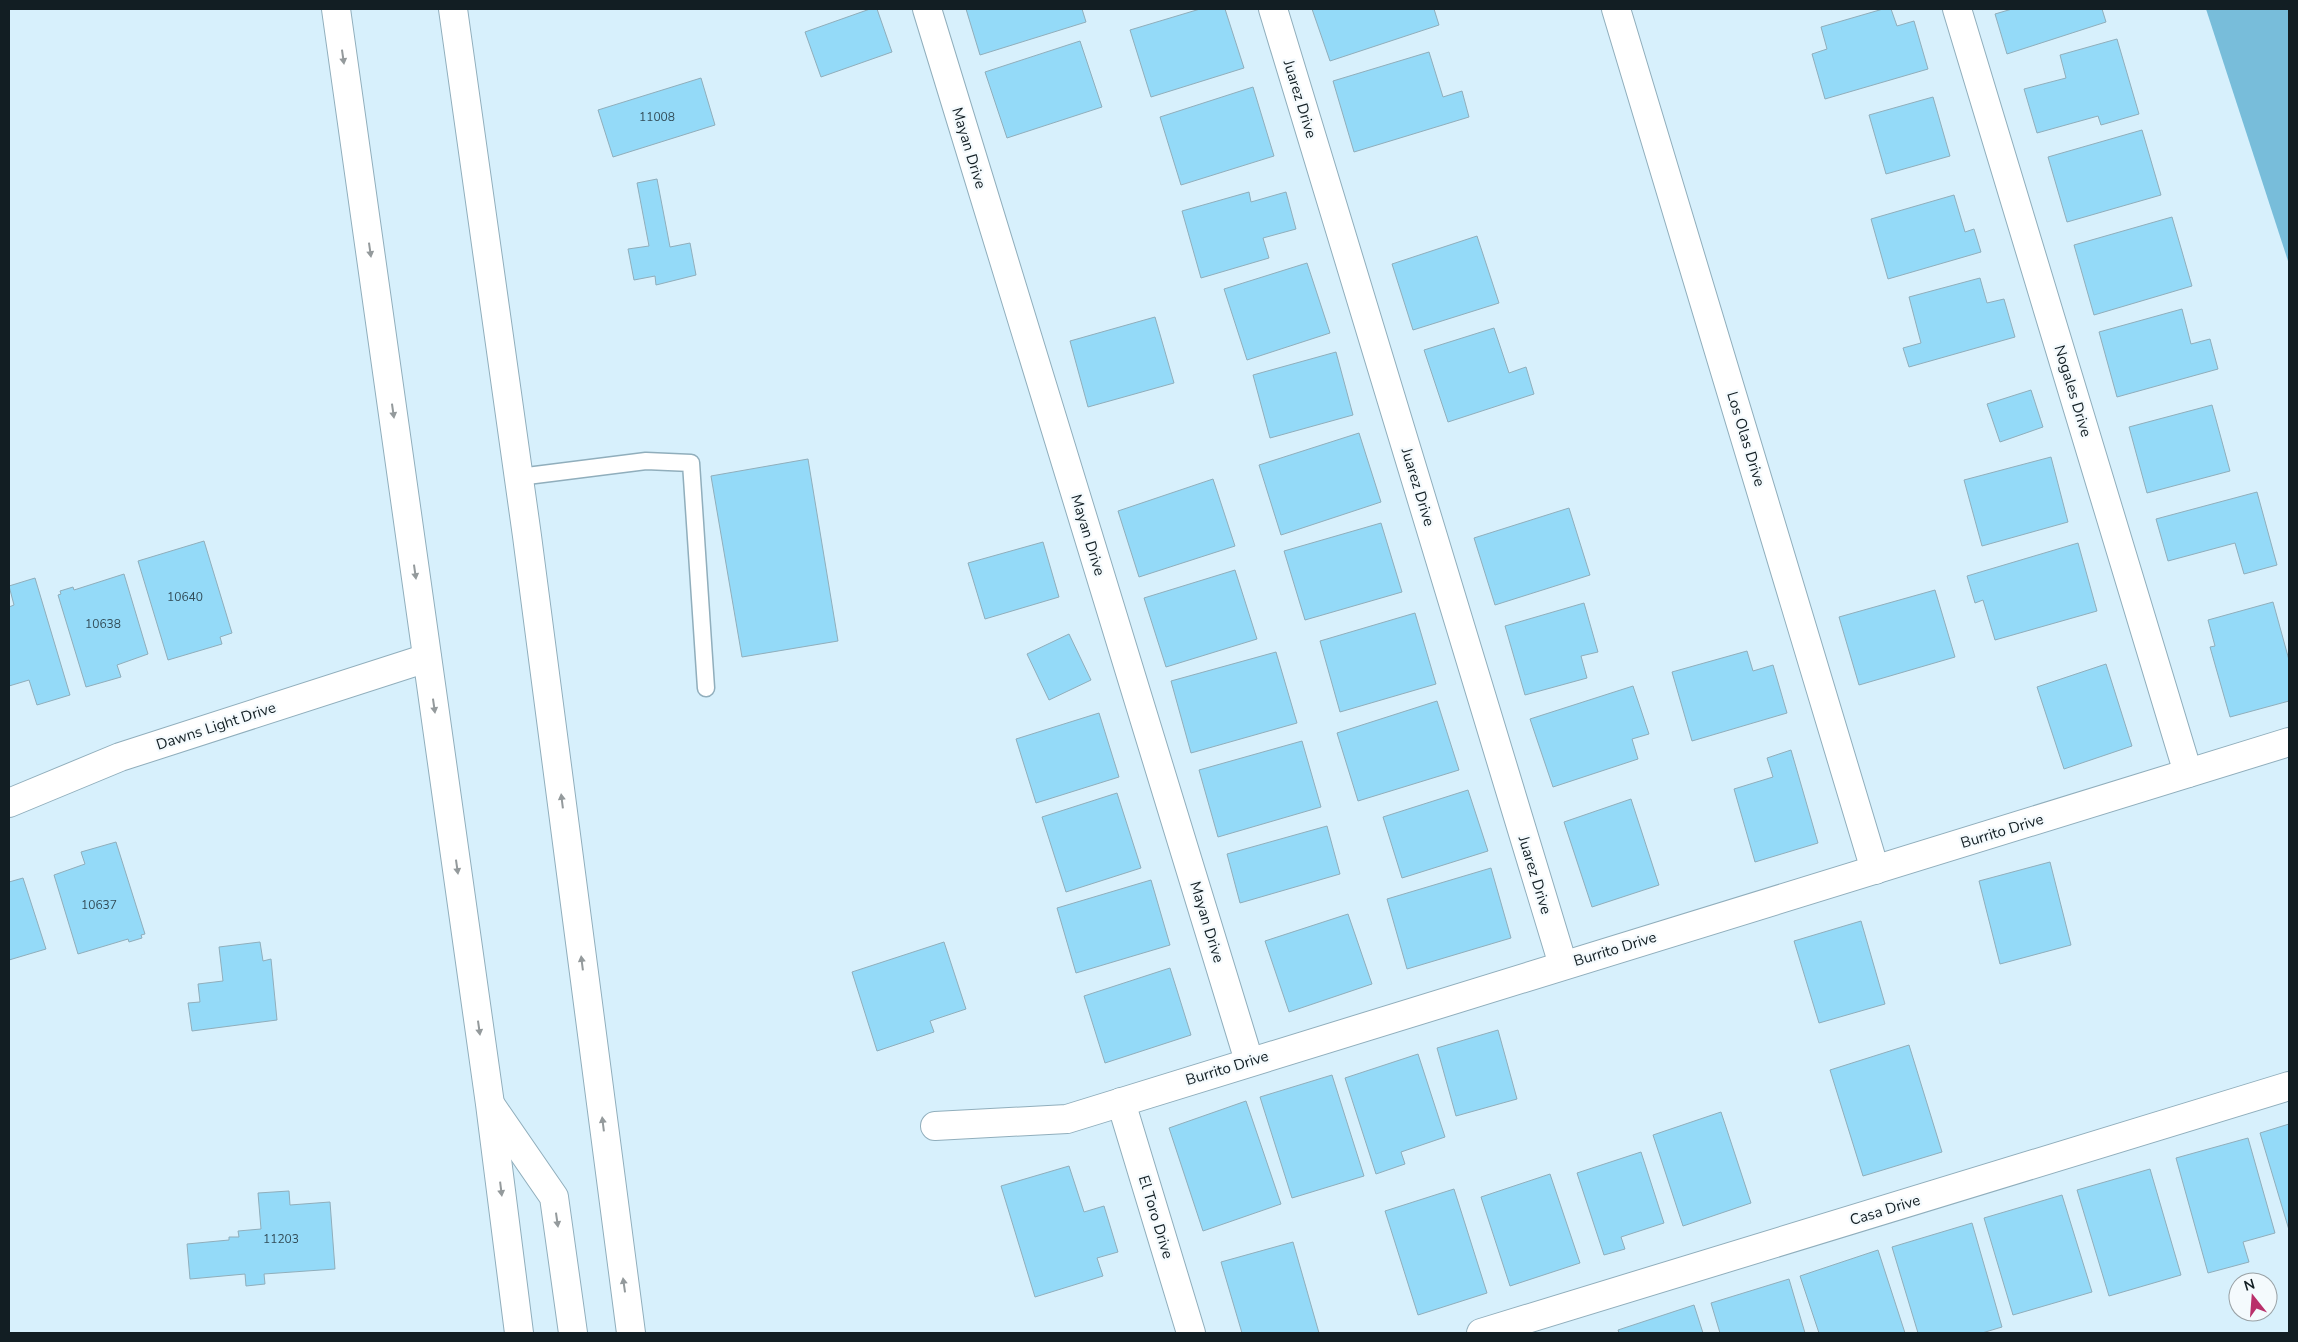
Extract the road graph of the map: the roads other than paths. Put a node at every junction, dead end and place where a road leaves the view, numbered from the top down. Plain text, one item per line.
1 (336, 9) edge
2 (453, 9) edge
3 (927, 9) edge
4 (1273, 9) edge
5 (1616, 9) edge
6 (1957, 9) edge
7 (519, 477) junction
8 (427, 658) junction
9 (706, 688) dead end
10 (2289, 742) edge
11 (2188, 773) junction
12 (9, 804) edge
13 (1875, 870) junction
14 (1563, 965) junction
15 (1249, 1061) junction
16 (2289, 1086) edge
17 (1121, 1102) junction
18 (490, 1104) junction
19 (935, 1126) dead end
20 (519, 1333) edge
21 (573, 1333) edge
22 (631, 1333) edge
23 (1191, 1333) edge
24 (1481, 1333) edge

1 -> 8 street
2 - 7 street
3 - 15 street, Mayan Drive
4 - 14 street, Juarez Drive
5 - 13 street, Los Olas Drive
6 - 11 street, Nogales Drive
7 - 9 lane
22 -> 7 street
8 - 12 street, Dawns Light Drive
8 -> 18 street
10 - 11 street, Burrito Drive
11 - 13 street, Burrito Drive
13 - 14 street, Burrito Drive
14 - 15 street, Burrito Drive
15 - 17 street, Burrito Drive
16 - 24 street, Casa Drive
17 - 19 street, Burrito Drive
17 - 23 street, El Toro Drive
18 -> 20 street
18 -> 21 street

